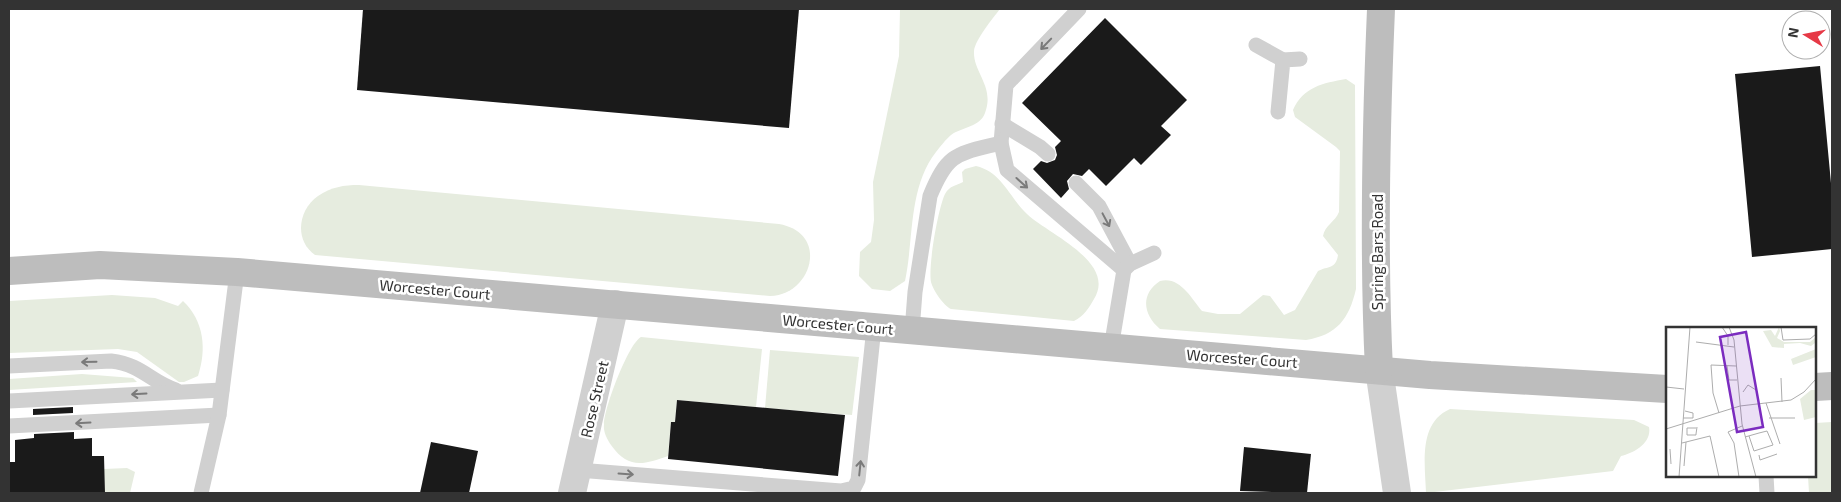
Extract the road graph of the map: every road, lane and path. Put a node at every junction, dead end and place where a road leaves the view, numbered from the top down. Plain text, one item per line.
1 (1079, 9) edge
2 (1381, 9) edge
3 (1256, 45) dead end
4 (1283, 60) junction
5 (1300, 60) dead end
6 (1278, 112) dead end
7 (1002, 124) junction
8 (1001, 143) junction
9 (1048, 154) dead end
10 (1076, 183) dead end
11 (1154, 253) dead end
12 (1127, 267) junction
13 (9, 271) edge
14 (237, 272) junction
15 (615, 304) junction
16 (874, 327) junction
17 (912, 331) junction
18 (1111, 348) junction
19 (9, 366) edge
20 (1379, 369) junction
21 (1832, 386) edge
22 (1816, 387) edge
23 (1666, 389) edge
24 (222, 390) junction
25 (183, 392) junction
26 (9, 401) edge
27 (219, 415) junction
28 (9, 426) edge
29 (1766, 477) edge
30 (575, 482) edge
31 (201, 493) edge
32 (1397, 493) edge
33 (1767, 493) edge

1 -> 7 lane
2 - 20 street, Spring Bars Road
3 - 4 lane
4 - 5 lane
4 - 6 lane
7 - 8 lane
7 - 9 lane
8 -> 12 lane
8 - 17 lane
10 -> 12 lane
11 - 12 lane
12 - 18 lane
13 - 14 street, Worcester Court
14 - 15 street, Worcester Court
14 - 24 lane
15 - 16 street, Worcester Court
15 - 30 street, Rose Street
16 - 17 street, Worcester Court
30 -> 16 lane
17 - 18 street, Worcester Court
18 - 20 street, Worcester Court
25 -> 19 lane
20 - 23 street, Worcester Court
20 - 32 street, Spring Bars Road
21 - 22 street
24 - 25 lane
24 - 27 lane
25 -> 26 lane
27 -> 28 lane
27 - 31 lane
29 - 33 lane

